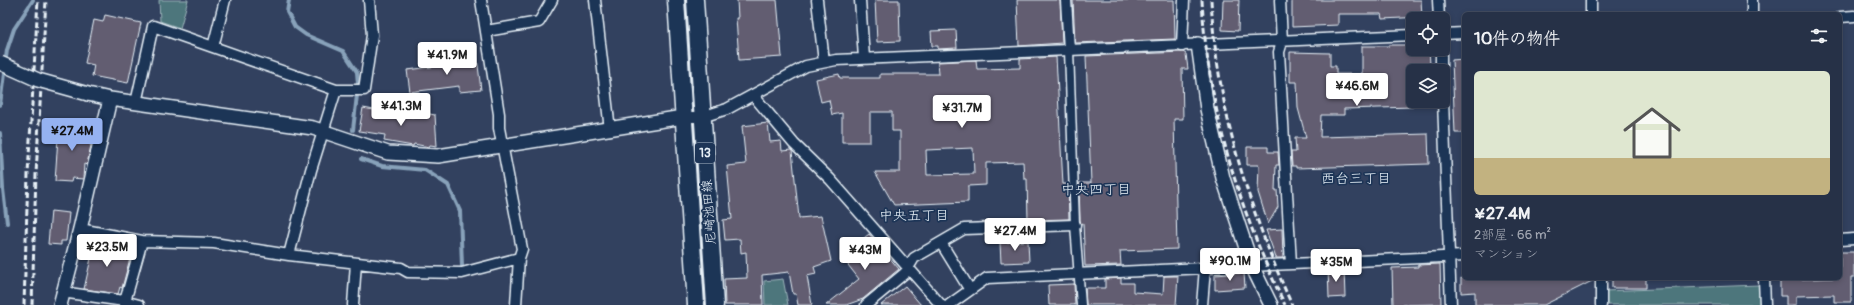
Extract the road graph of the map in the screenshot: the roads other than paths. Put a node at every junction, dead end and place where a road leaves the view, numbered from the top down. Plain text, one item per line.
1 (225, 0) edge
2 (369, 0) edge
3 (481, 0) edge
4 (552, 0) edge
5 (595, 0) edge
6 (676, 0) edge
7 (695, 0) edge
8 (817, 0) edge
9 (860, 0) edge
10 (1066, 0) edge
11 (1184, 0) edge
12 (1280, 0) edge
13 (1438, 0) edge
14 (1591, 0) edge
15 (1752, 0) edge
16 (1439, 12) edge
17 (1591, 12) edge
18 (1752, 12) edge
19 (1854, 16) edge
20 (1842, 17) edge
21 (486, 31) junction
22 (1462, 33) edge
23 (1450, 34) edge
24 (1406, 35) edge
25 (1282, 42) junction
26 (1198, 44) junction
27 (1182, 46) junction
28 (213, 48) junction
29 (1069, 50) junction
30 (864, 58) junction
31 (824, 62) junction
32 (0, 63) edge
33 (336, 90) junction
34 (753, 95) junction
35 (110, 99) junction
36 (136, 103) junction
37 (1443, 108) edge
38 (702, 116) junction
39 (683, 117) junction
40 (610, 130) junction
41 (324, 132) junction
42 (503, 147) junction
43 (1075, 225) junction
44 (80, 229) junction
45 (1854, 239) edge
46 (1842, 240) edge
47 (142, 241) junction
48 (941, 242) junction
49 (289, 255) junction
50 (1462, 256) edge
51 (1449, 257) junction
52 (519, 258) junction
53 (356, 263) junction
54 (1291, 264) junction
55 (1252, 266) junction
56 (908, 268) junction
57 (1204, 268) junction
58 (1078, 274) junction
59 (1601, 280) edge
60 (1764, 280) edge
61 (970, 290) junction
62 (61, 299) edge
63 (124, 303) edge
64 (139, 305) edge
65 (353, 305) edge
66 (516, 305) edge
67 (696, 305) edge
68 (715, 305) edge
69 (866, 305) edge
70 (941, 305) edge
71 (949, 305) edge
72 (1081, 305) edge
73 (1202, 305) edge
74 (1271, 305) edge
75 (1451, 305) edge
76 (1601, 305) edge
77 (1765, 305) edge

1 - 28 street
2 - 33 street
3 - 21 street
4 - 21 street
5 - 40 street
6 - 39 main road, 尼崎池田線 / 13
7 - 38 main road, 尼崎池田線 / 13
8 - 31 street
9 - 30 street
10 - 29 street
11 - 27 street
12 - 25 street
13 - 16 street
14 - 17 street
15 - 18 street
19 - 20 street
21 - 42 street
22 - 23 street
24 - 25 street
25 - 26 street
25 - 54 street
26 - 27 street
26 - 55 street
27 - 29 street
28 - 33 street
28 - 36 street
29 - 30 street
29 - 43 street
30 - 31 street
31 - 34 street
32 - 35 street, bridge
33 - 41 street
34 - 38 street
34 - 56 street
35 - 36 street
35 - 44 street
36 - 41 street
37 - 51 street
38 - 39 street
38 - 68 main road, 尼崎池田線 / 13
39 - 40 street
39 - 67 main road, 尼崎池田線 / 13
40 - 42 street
41 - 42 street
41 - 49 street
42 - 52 street
43 - 48 street
43 - 58 street
44 - 47 street
44 - 62 street
45 - 46 street
47 - 49 street
47 - 63 street
48 - 56 street
48 - 61 street
49 - 53 street
50 - 51 street
51 - 54 street
51 - 75 street
52 - 53 street
52 - 66 street
53 - 65 street
54 - 55 street
55 - 57 street
55 - 74 street
56 - 69 street
56 - 70 street
57 - 58 street
57 - 73 street
58 - 61 street
58 - 72 street
59 - 76 street
60 - 77 street
61 - 71 street
62 - 63 street
63 - 64 street

